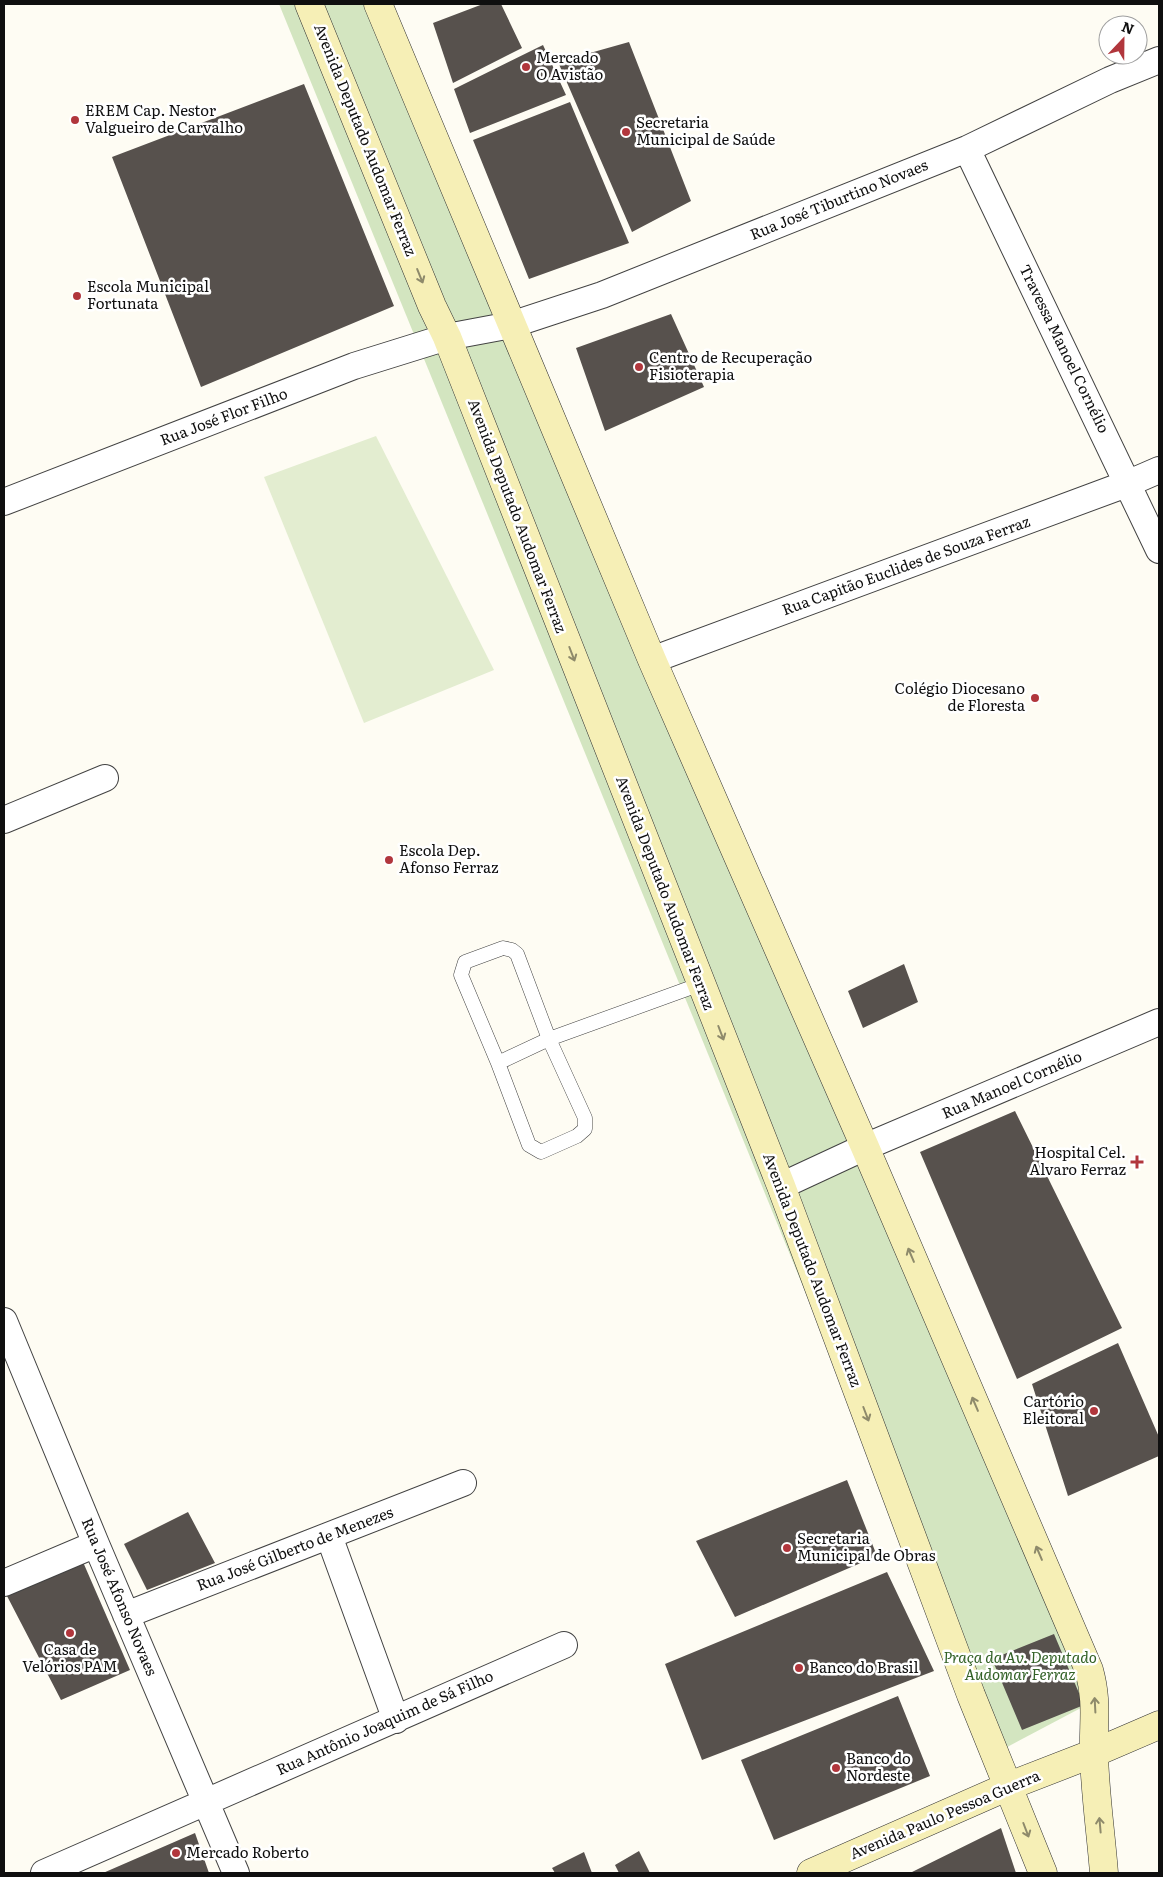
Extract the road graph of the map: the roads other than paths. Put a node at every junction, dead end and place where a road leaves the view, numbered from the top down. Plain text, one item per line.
1 (310, 4) edge
2 (383, 5) edge
3 (1159, 60) edge
4 (967, 149) junction
5 (511, 325) junction
6 (447, 337) junction
7 (1159, 470) edge
8 (1129, 483) junction
9 (4, 502) edge
10 (1159, 550) edge
11 (652, 660) junction
12 (105, 778) dead end
13 (4, 820) edge
14 (701, 984) junction
15 (1159, 1022) edge
16 (549, 1039) junction
17 (498, 1063) junction
18 (865, 1148) junction
19 (781, 1186) junction
20 (4, 1321) edge
21 (463, 1484) dead end
22 (329, 1536) junction
23 (96, 1544) junction
24 (4, 1582) edge
25 (126, 1615) junction
26 (564, 1645) dead end
27 (396, 1720) junction
28 (1159, 1725) edge
29 (1094, 1753) junction
30 (1009, 1786) junction
31 (206, 1802) junction
32 (44, 1873) edge
33 (236, 1873) edge
34 (811, 1873) edge
35 (1043, 1873) edge
36 (1104, 1873) edge

1 -> 6 street, Avenida Deputado Audomar Ferraz
2 - 5 street
3 - 4 street, Rua José Tiburtino Novaes
4 - 5 street, Rua José Tiburtino Novaes
4 - 8 street, Travessa Manoel Cornélio
5 - 6 street, Rua José Tiburtino Novaes
5 - 11 street
6 - 9 street, Rua José Flor Filho
6 -> 14 street, Avenida Deputado Audomar Ferraz
7 - 8 street, Rua Capitão Euclides de Souza Ferraz
8 - 10 street, Travessa Manoel Cornélio
8 - 11 street, Rua Capitão Euclides de Souza Ferraz
11 - 18 street
12 - 13 street
14 - 16 lane
14 -> 19 street, Avenida Deputado Audomar Ferraz
15 - 18 street, Rua Manoel Cornélio
16 - 17 lane
16 - 17 lane
16 - 17 lane
18 - 19 street, Rua Manoel Cornélio
29 -> 18 street
19 -> 30 street, Avenida Deputado Audomar Ferraz
20 - 23 street, Rua José Afonso Novaes
21 - 22 street, Rua José Gilberto de Menezes
22 - 25 street, Rua José Gilberto de Menezes
22 - 27 street
23 - 24 street
23 - 25 street, Rua José Afonso Novaes
25 - 31 street, Rua José Afonso Novaes
26 - 27 street, Rua Antônio Joaquim de Sá Filho
27 - 31 street, Rua Antônio Joaquim de Sá Filho
28 - 29 street, Avenida Paulo Pessoa Guerra
29 - 30 street, Avenida Paulo Pessoa Guerra
36 -> 29 street
30 - 34 street, Avenida Paulo Pessoa Guerra
30 -> 35 street, Avenida Deputado Audomar Ferraz
31 - 32 street, Rua Antônio Joaquim de Sá Filho
31 - 33 street, Rua José Afonso Novaes

